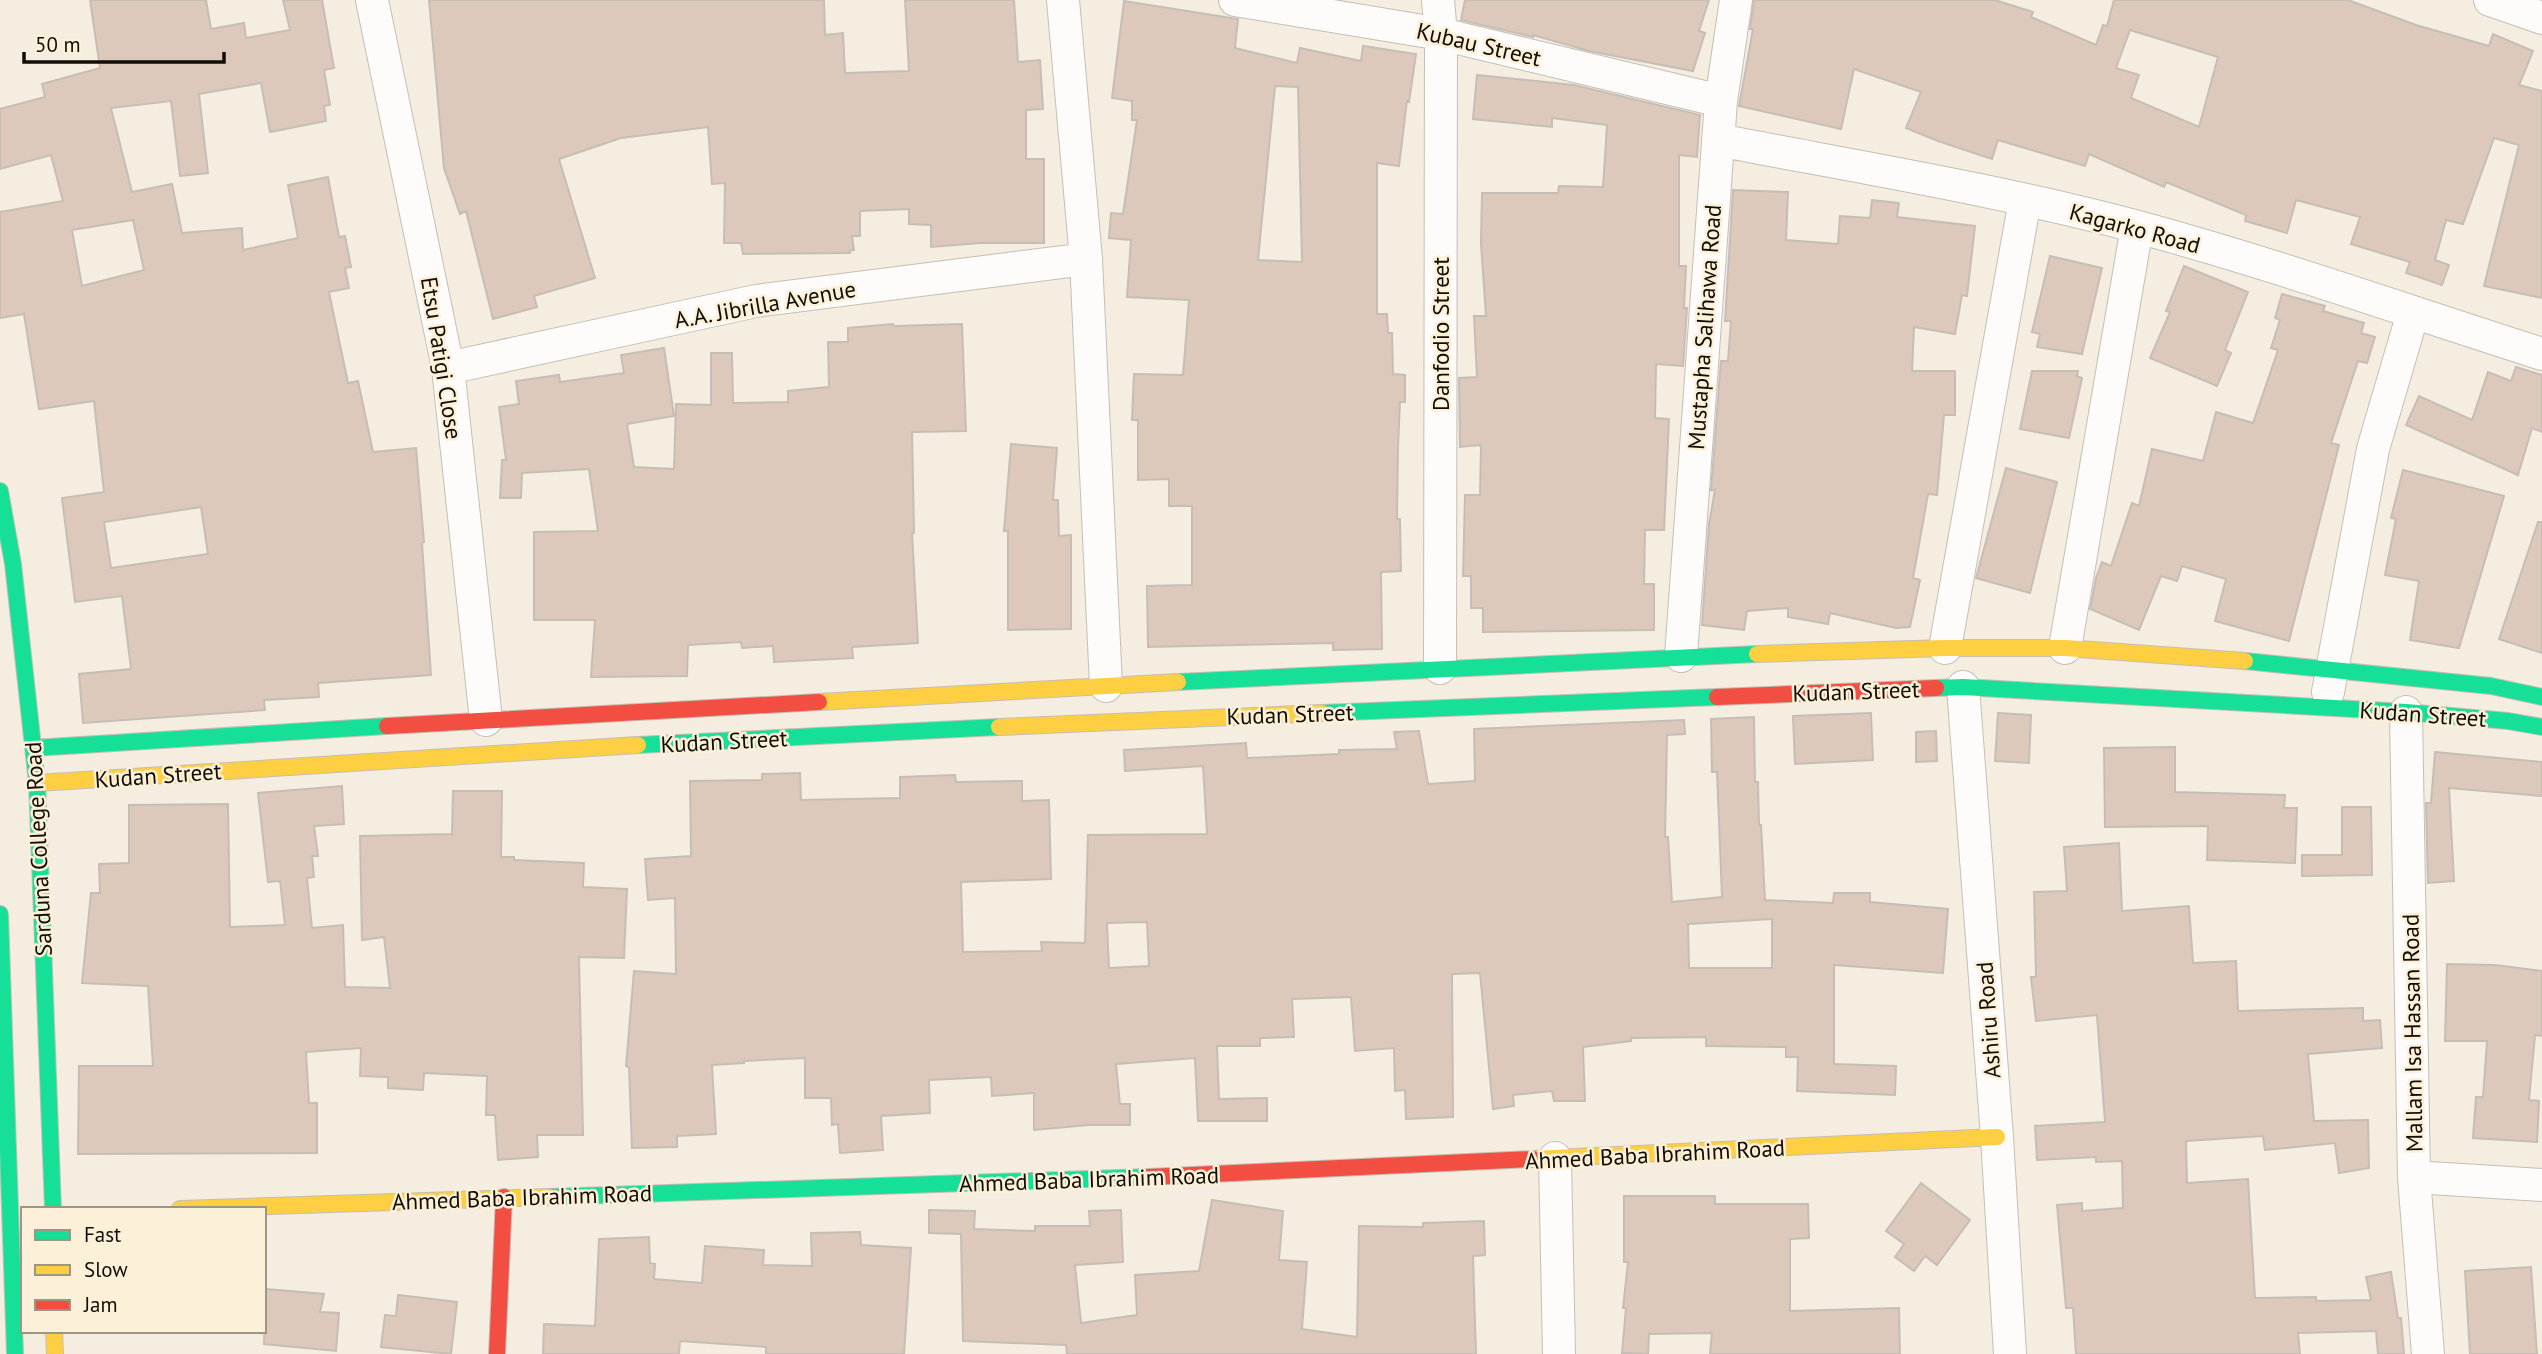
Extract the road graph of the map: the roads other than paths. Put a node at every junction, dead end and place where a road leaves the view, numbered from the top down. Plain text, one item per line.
1 (372, 0) edge
2 (1063, 0) edge
3 (1235, 0) edge
4 (1438, 0) edge
5 (1736, 0) edge
6 (2490, 0) edge
7 (2542, 18) edge
8 (1441, 34) junction
9 (1721, 101) junction
10 (1718, 140) junction
11 (2025, 200) junction
12 (2137, 227) junction
13 (1086, 259) junction
14 (2413, 313) junction
15 (2542, 354) edge
16 (447, 369) junction
17 (0, 491) edge
18 (1945, 648) junction
19 (2065, 648) junction
20 (1681, 656) junction
21 (1440, 668) junction
22 (2333, 670) junction
23 (1106, 686) junction
24 (1963, 687) junction
25 (2542, 696) edge
26 (2326, 707) junction
27 (2406, 712) junction
28 (486, 720) junction
29 (2542, 727) edge
30 (33, 748) junction
31 (37, 783) junction
32 (0, 914) edge
33 (1997, 1138) junction
34 (1555, 1158) junction
35 (2414, 1177) junction
36 (2542, 1185) edge
37 (504, 1198) junction
38 (53, 1207) edge
39 (239, 1207) edge
40 (54, 1333) edge
41 (15, 1354) edge
42 (55, 1354) edge
43 (497, 1354) edge
44 (1559, 1354) edge
45 (2010, 1354) edge
46 (2428, 1354) edge

1 - 16 street, Etsu Patigi Close
2 - 13 street
3 - 8 street, Kubau Street
4 - 8 street, Danfodio Street
5 - 9 street, Mustapha Salihawa Road
6 - 7 street
8 - 9 street, Kubau Street
8 - 21 street, Danfodio Street
9 - 10 street, Mustapha Salihawa Road
10 - 11 street, Kagarko Road
10 - 20 street, Mustapha Salihawa Road
11 - 12 street, Kagarko Road
11 - 18 street
12 - 14 street, Kagarko Road
12 - 19 street
13 - 16 street, A.A. Jibrilla Avenue
13 - 23 street
14 - 15 street, Kagarko Road
14 - 22 street
16 - 28 street, Etsu Patigi Close
17 - 30 street, Sarduna College Road
18 - 19 street
18 - 20 street
19 - 22 street
20 - 21 street
21 - 23 street
22 - 25 street
22 - 26 street
23 - 28 street
24 - 26 street, Kudan Street
24 - 31 street, Kudan Street
24 - 33 street, Ashiru Road
26 - 27 street, Kudan Street
27 - 29 street, Kudan Street
27 - 35 street, Mallam Isa Hassan Road
28 - 30 street
30 - 31 street, Sarduna College Road
31 - 38 street, Sarduna College Road
32 - 41 street, Sarduna College Road
33 - 34 street, Ahmed Baba Ibrahim Road
33 - 45 street, Ashiru Road
34 - 37 street, Ahmed Baba Ibrahim Road
34 - 44 street
35 - 36 street
35 - 46 street, Mallam Isa Hassan Road
37 - 39 street, Ahmed Baba Ibrahim Road
37 - 43 street
40 - 42 street

